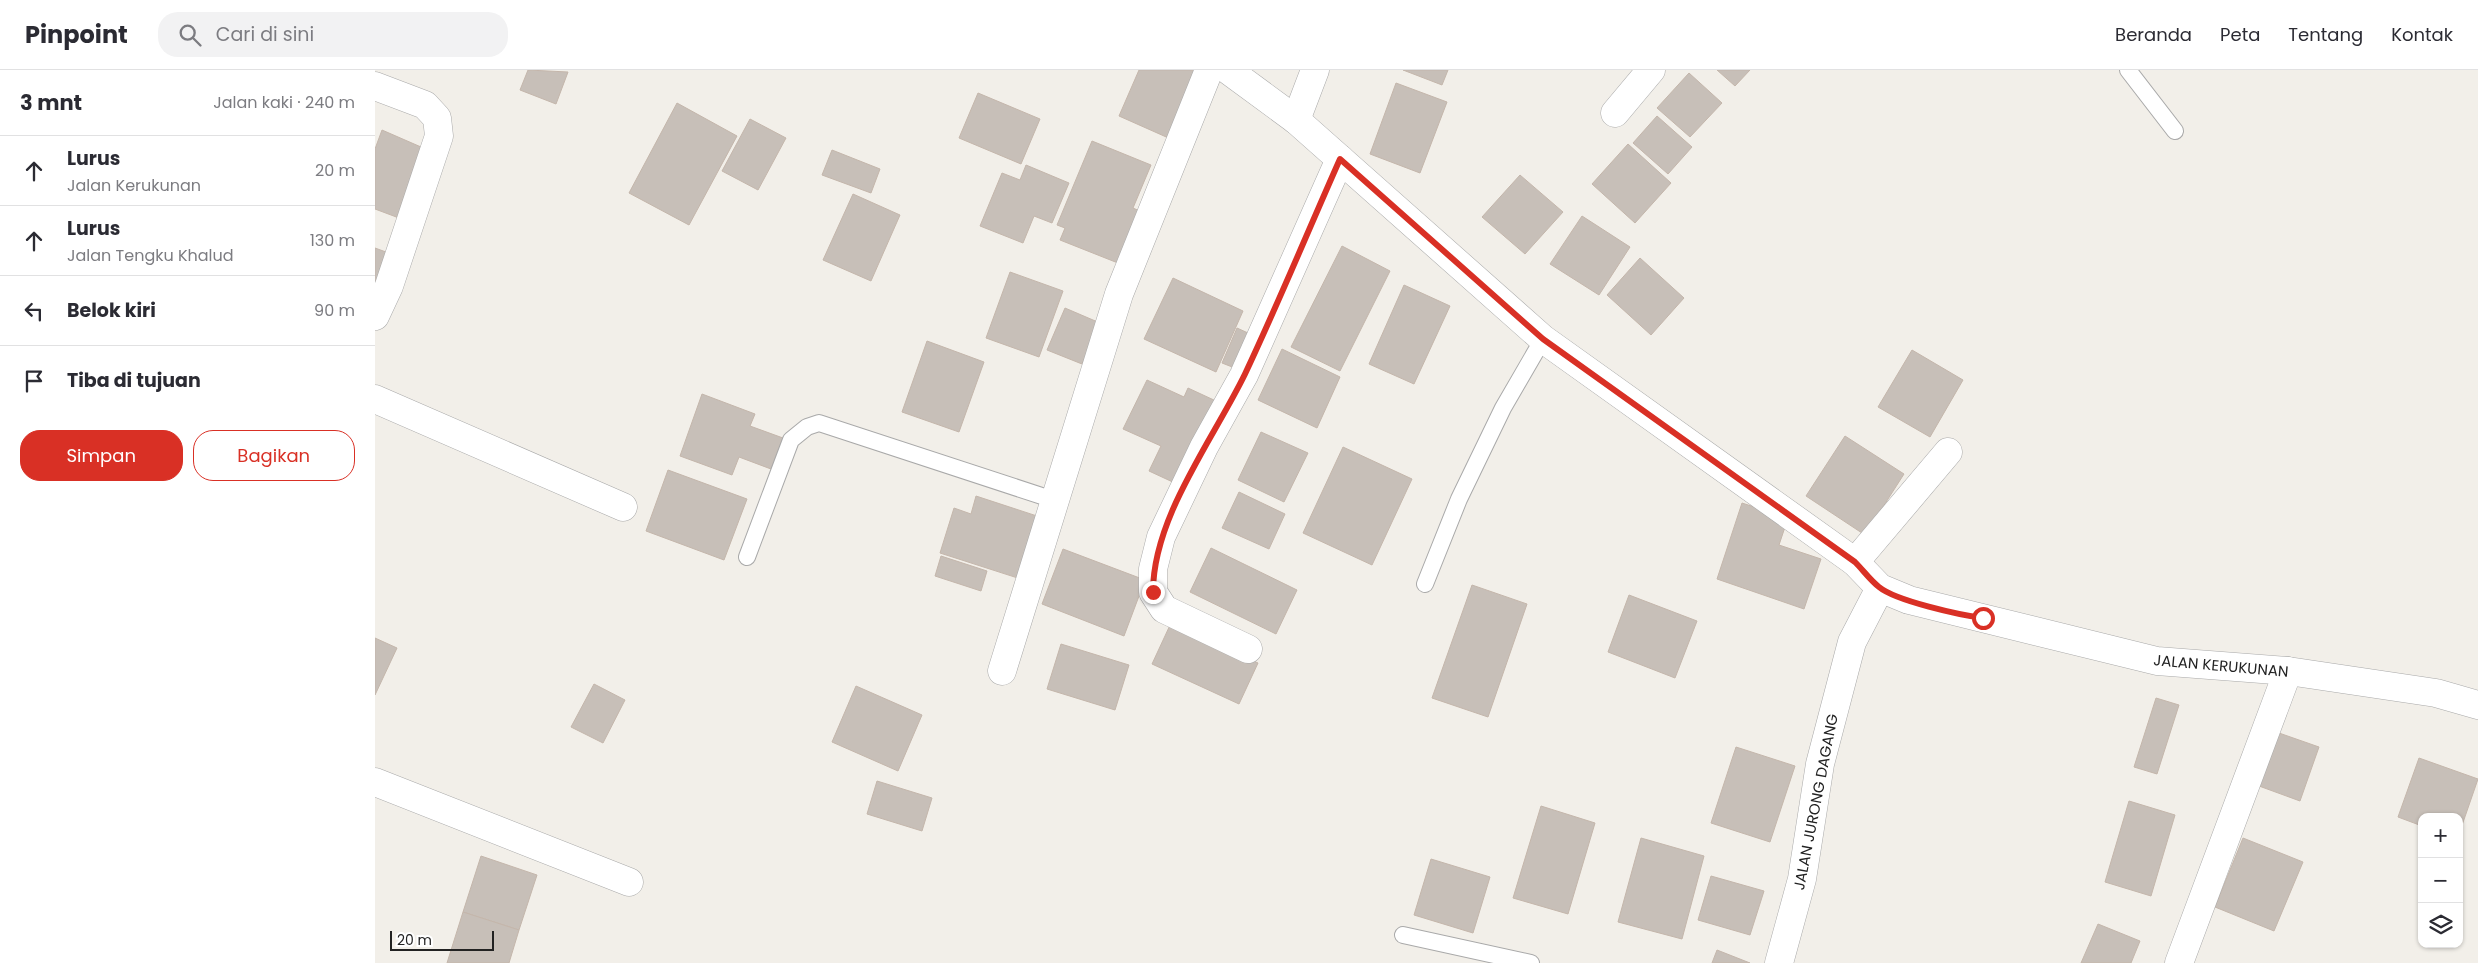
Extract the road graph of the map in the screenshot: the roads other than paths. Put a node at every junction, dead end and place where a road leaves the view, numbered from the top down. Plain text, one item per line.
1 (1209, 70) edge
2 (1228, 70) edge
3 (1315, 70) edge
4 (1651, 70) edge
5 (2127, 70) edge
6 (375, 86) edge
7 (1615, 113) dead end
8 (1295, 120) junction
9 (2175, 131) dead end
10 (1340, 159) junction
11 (375, 316) edge
12 (1543, 339) junction
13 (375, 399) edge
14 (1948, 452) dead end
15 (1054, 500) junction
16 (623, 507) dead end
17 (747, 557) dead end
18 (1855, 562) junction
19 (1425, 584) dead end
20 (1880, 588) junction
21 (1248, 649) dead end
22 (1002, 671) dead end
23 (2288, 671) junction
24 (2478, 705) edge
25 (375, 782) edge
26 (629, 882) dead end
27 (1403, 935) dead end
28 (1531, 963) edge
29 (1779, 963) edge
30 (2179, 963) edge

1 - 15 street
2 - 8 street
3 - 8 street
4 - 7 street
5 - 9 lane
6 - 11 street
8 - 10 street
10 - 12 street
10 - 21 street
12 - 18 street
12 - 19 lane
13 - 16 street
14 - 18 street
15 - 17 lane
15 - 22 street
18 - 20 street
20 - 23 street, JALAN KERUKUNAN
20 - 29 street, JALAN JURONG DAGANG
23 - 24 street, JALAN KERUKUNAN
23 - 30 street
25 - 26 street
27 - 28 lane

